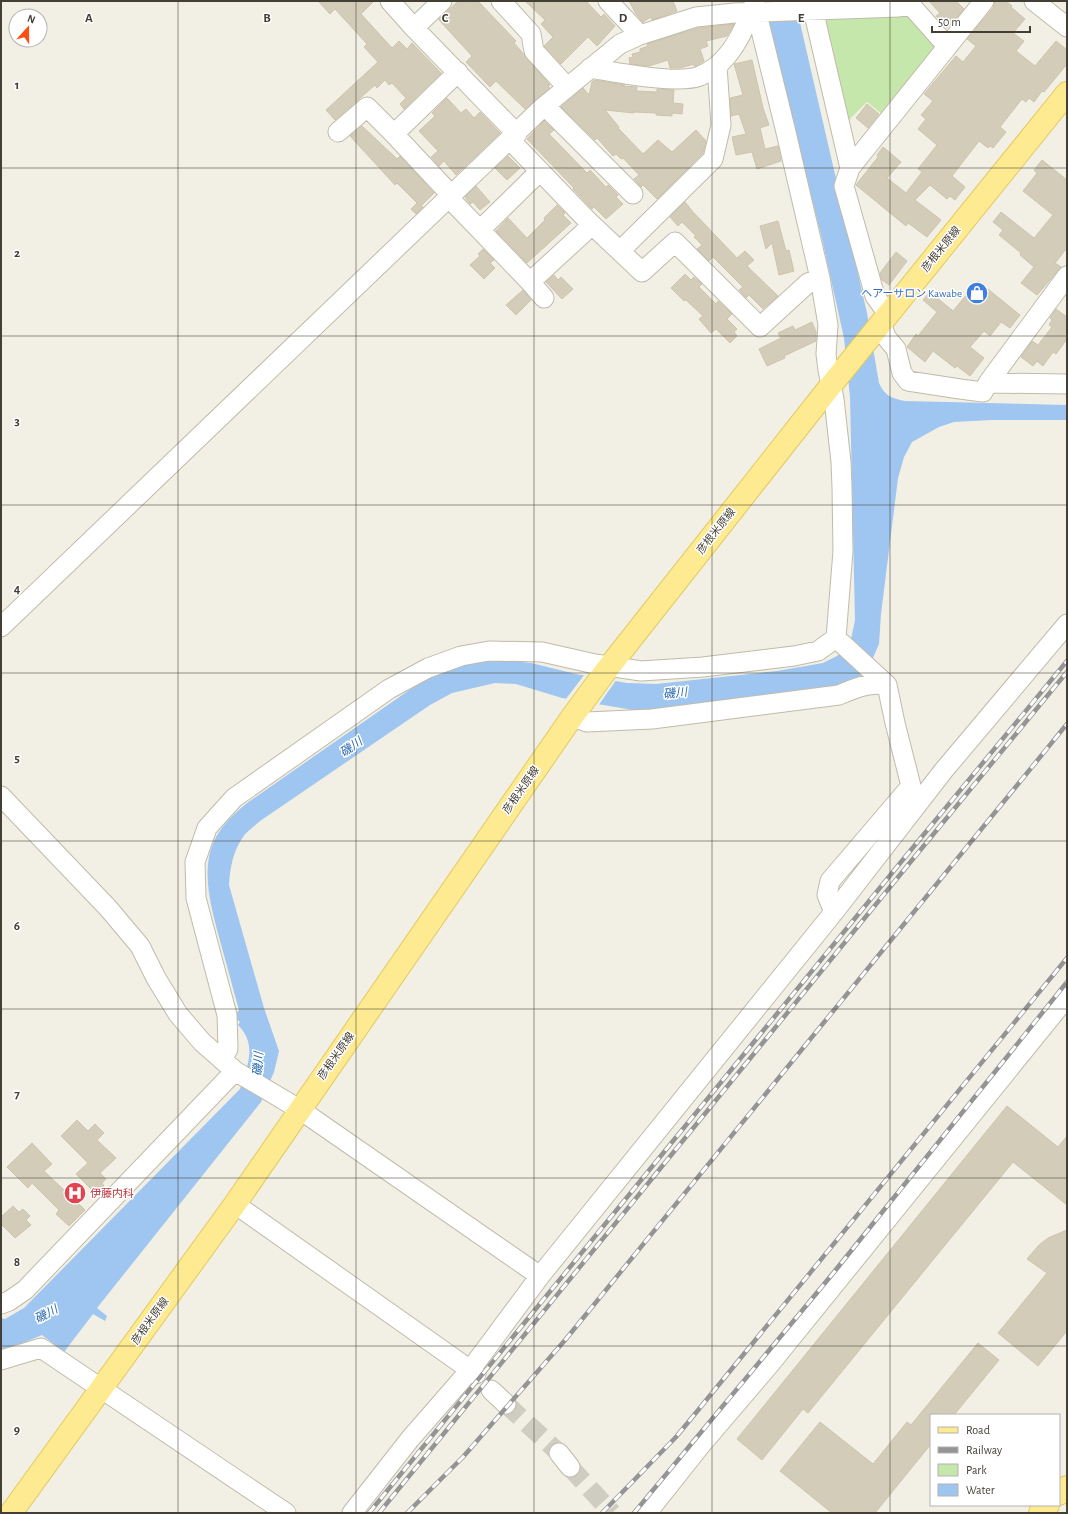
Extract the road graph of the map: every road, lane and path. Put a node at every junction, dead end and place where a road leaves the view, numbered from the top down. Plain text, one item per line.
1 (390, 1) edge
2 (442, 1) edge
3 (501, 1) edge
4 (608, 1) edge
5 (984, 1) edge
6 (1034, 1) edge
7 (908, 3) edge
8 (808, 7) edge
9 (693, 9) edge
10 (756, 10) edge
11 (1067, 27) edge
12 (414, 28) junction
13 (640, 35) junction
14 (947, 46) junction
15 (717, 66) junction
16 (590, 68) junction
17 (458, 72) junction
18 (567, 87) junction
19 (1067, 93) edge
20 (545, 106) junction
21 (338, 132) dead end
22 (394, 134) junction
23 (513, 137) junction
24 (850, 168) junction
25 (540, 171) junction
26 (633, 194) dead end
27 (450, 197) junction
28 (592, 225) junction
29 (480, 230) junction
30 (620, 251) junction
31 (1067, 276) edge
32 (820, 278) junction
33 (530, 282) junction
34 (544, 298) dead end
35 (883, 322) junction
36 (834, 380) junction
37 (988, 383) junction
38 (1067, 384) edge
39 (1067, 624) edge
40 (1, 626) edge
41 (838, 640) junction
42 (607, 669) junction
43 (884, 682) junction
44 (574, 714) junction
45 (1, 796) edge
46 (834, 912) junction
47 (1067, 997) edge
48 (231, 1068) junction
49 (299, 1109) junction
50 (235, 1204) junction
51 (540, 1276) junction
52 (1, 1304) edge
53 (1, 1360) edge
54 (474, 1371) junction
55 (101, 1388) junction
56 (490, 1390) dead end
57 (506, 1404) tunnel mouth
58 (11, 1513) edge
59 (286, 1513) edge
60 (352, 1513) edge
61 (646, 1513) edge

1 - 12 street
2 - 12 street
3 - 18 street
4 - 13 street
5 - 14 street
6 - 11 street
7 - 8 street
7 - 14 street
8 - 10 street
8 - 24 street
9 - 10 street
9 - 13 street
10 - 15 street
10 - 32 street
12 - 17 street
13 - 16 street
14 - 24 street
15 - 16 street
15 - 30 street
16 - 18 street
17 - 22 street
17 - 23 street
18 - 20 street
19 - 35 main road, 彦根米原線
20 - 23 street
20 - 26 street
21 - 22 street
22 - 27 street
23 - 25 street
23 - 27 street
24 - 35 street
25 - 28 street
25 - 29 street
27 - 29 street
27 - 40 street
28 - 30 street
28 - 33 street
29 - 33 street
30 - 32 street
31 - 37 street
32 - 36 street
33 - 34 street
35 - 36 main road, 彦根米原線
35 - 37 street
36 - 41 street
36 - 42 main road, 彦根米原線
37 - 38 street
39 - 46 street
41 - 42 street
41 - 43 street
42 - 44 main road, 彦根米原線
42 - 48 street
43 - 44 street
43 - 46 street
44 - 49 main road, 彦根米原線
45 - 48 street
46 - 51 street
47 - 61 street
48 - 49 street
48 - 52 street
49 - 50 main road, 彦根米原線
49 - 51 street
50 - 54 street
50 - 55 main road, 彦根米原線
51 - 54 street
53 - 55 street
54 - 60 street
55 - 58 main road, 彦根米原線
55 - 59 street
56 - 57 street

